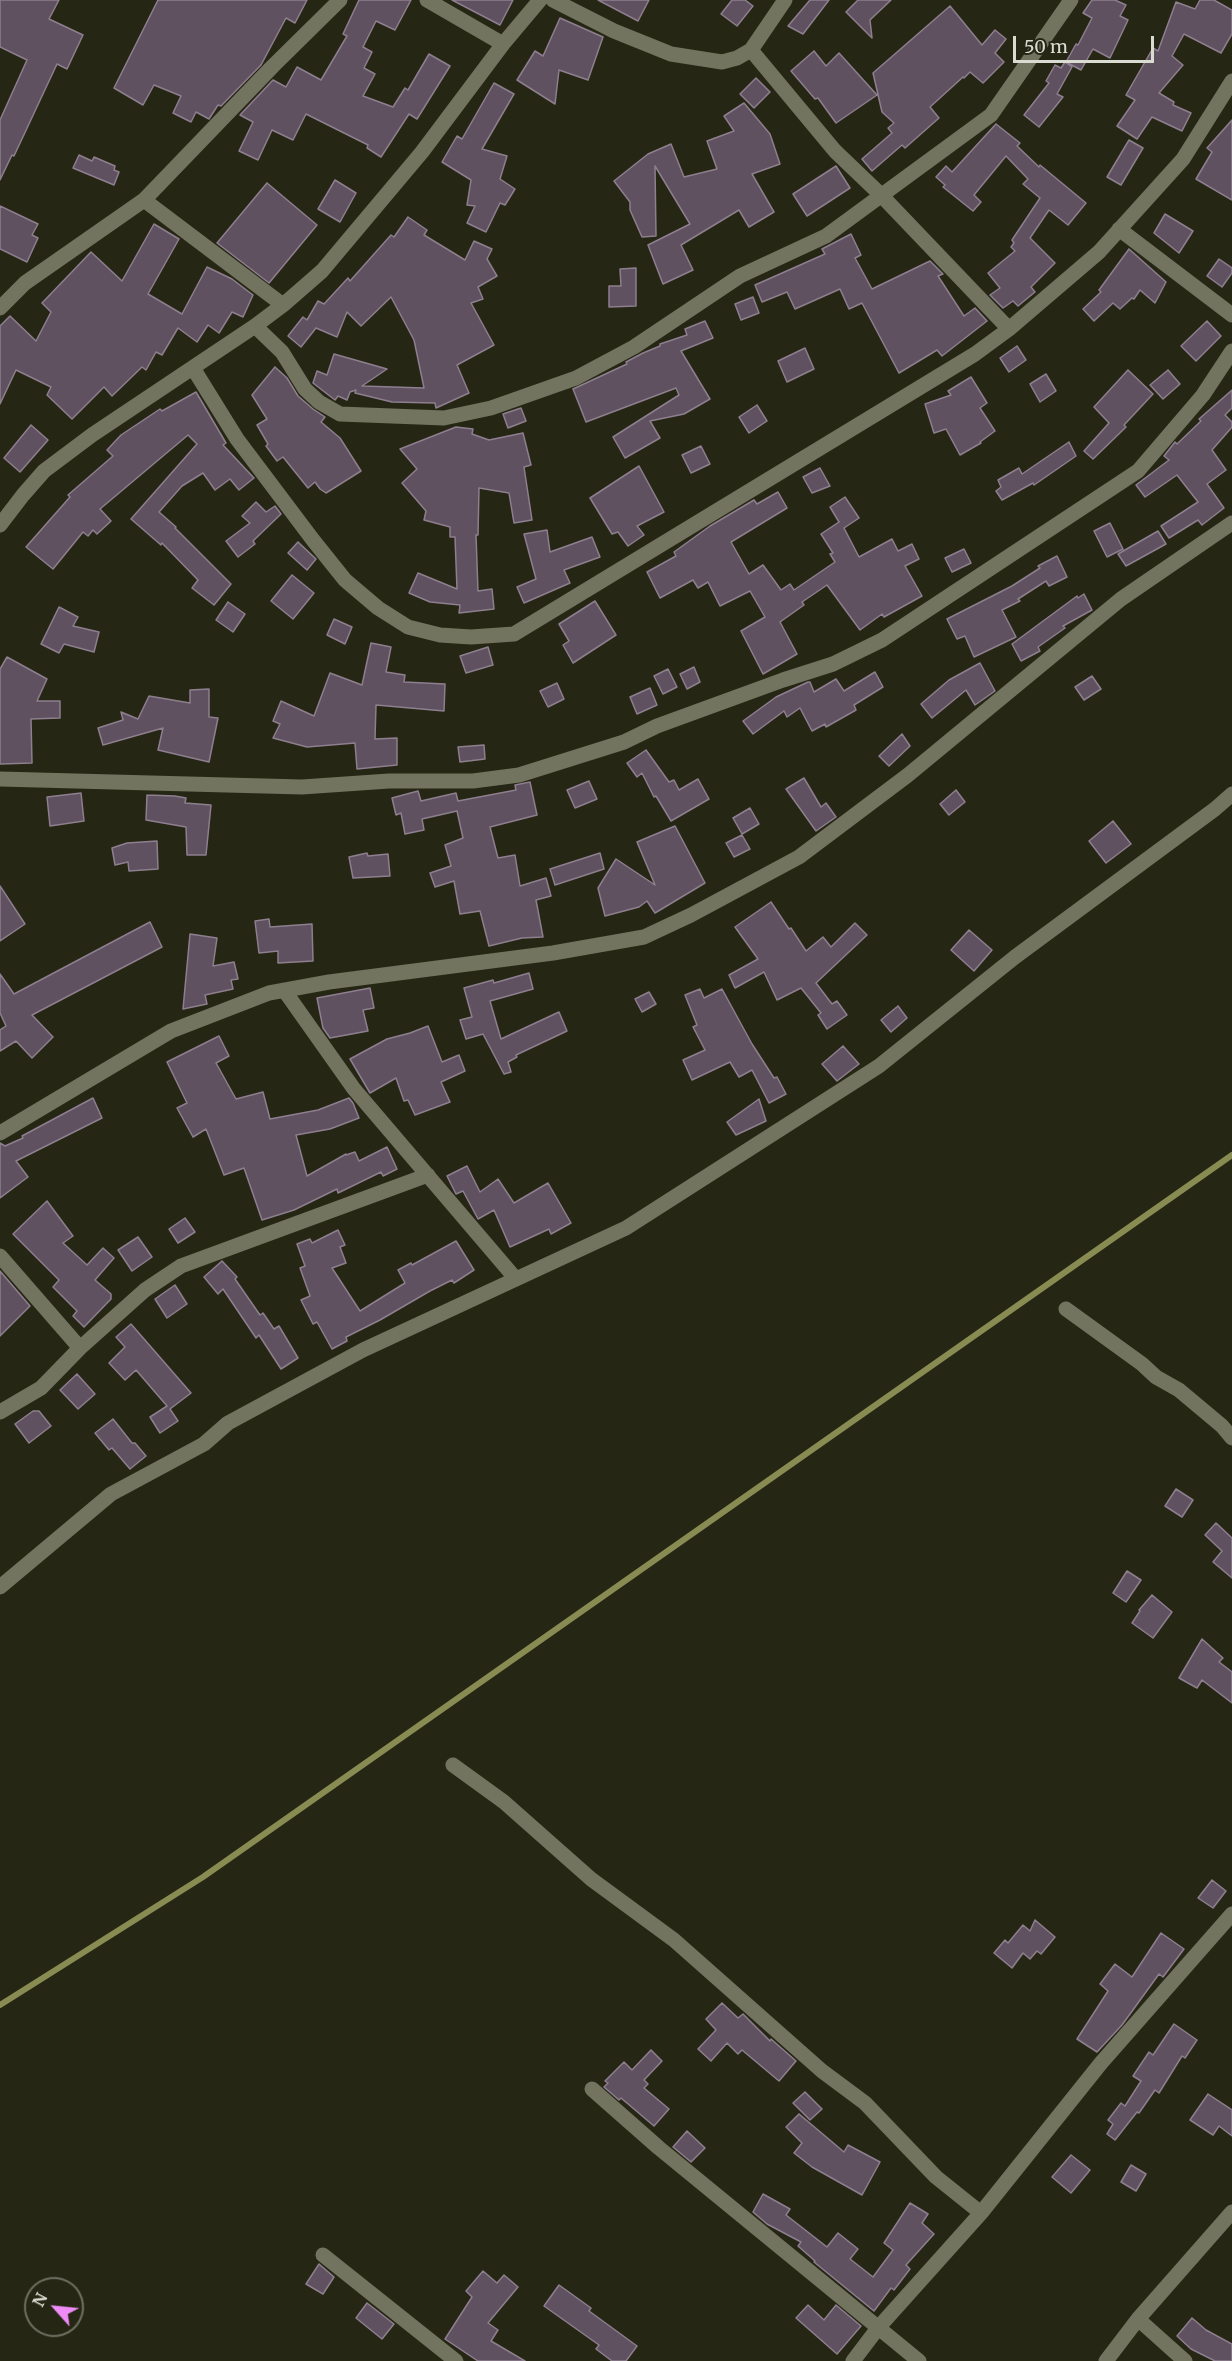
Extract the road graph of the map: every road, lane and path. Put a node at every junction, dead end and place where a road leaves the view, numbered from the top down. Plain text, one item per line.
1 (340, 0) edge
2 (428, 0) edge
3 (540, 0) edge
4 (553, 0) edge
5 (785, 0) edge
6 (1071, 0) edge
7 (504, 44) junction
8 (751, 50) junction
9 (1232, 81) edge
10 (881, 195) junction
11 (144, 200) junction
12 (1119, 230) junction
13 (283, 305) junction
14 (0, 308) edge
15 (1232, 315) edge
16 (255, 326) junction
17 (1009, 329) junction
18 (1232, 351) edge
19 (193, 368) junction
20 (1232, 524) edge
21 (0, 525) edge
22 (0, 779) edge
23 (1232, 794) edge
24 (284, 990) junction
25 (2, 1128) edge
26 (428, 1175) junction
27 (0, 1256) edge
28 (516, 1279) junction
29 (1066, 1309) dead end
30 (80, 1348) junction
31 (0, 1412) edge
32 (1232, 1438) edge
33 (0, 1587) edge
34 (453, 1765) dead end
35 (1232, 1914) edge
36 (592, 2089) dead end
37 (1232, 2212) edge
38 (981, 2213) junction
39 (323, 2255) dead end
40 (1138, 2319) junction
41 (878, 2328) junction
42 (456, 2361) edge
43 (853, 2361) edge
44 (919, 2361) edge
45 (1106, 2361) edge
46 (1185, 2361) edge

1 - 11 street
2 - 7 street
3 - 7 street
4 - 8 street
5 - 8 street
6 - 10 street
7 - 13 street
8 - 10 street
9 - 12 street
10 - 16 street
10 - 17 street
11 - 13 street
11 - 14 street
12 - 15 street
12 - 17 street
13 - 16 street
16 - 19 street
17 - 19 street
18 - 22 street
19 - 21 street
20 - 24 street
23 - 28 street
24 - 25 street
24 - 26 street
26 - 28 street
26 - 30 street
27 - 30 street
28 - 33 street
29 - 32 street
30 - 31 street
34 - 38 street
35 - 38 street
36 - 41 street
37 - 40 street
38 - 41 street
39 - 42 street
40 - 45 street
40 - 46 street
41 - 43 street
41 - 44 street

